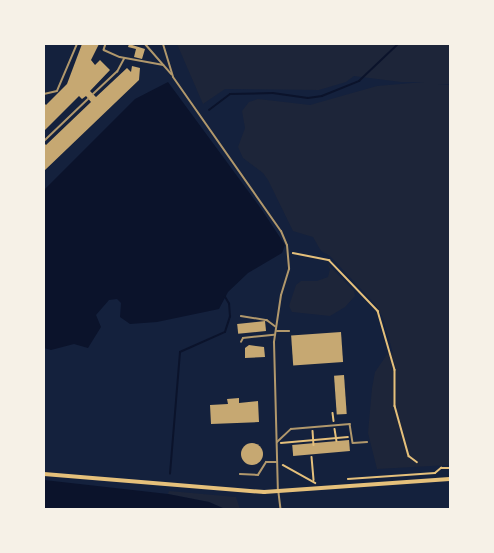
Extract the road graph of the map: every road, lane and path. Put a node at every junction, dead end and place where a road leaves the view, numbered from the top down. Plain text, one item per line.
1 (77, 44) edge
2 (106, 44) edge
3 (145, 44) edge
4 (163, 44) edge
5 (124, 59) junction
6 (165, 66) junction
7 (173, 77) junction
8 (44, 94) edge
9 (93, 94) dead end
10 (88, 99) dead end
11 (44, 141) edge
12 (289, 252) junction
13 (241, 316) dead end
14 (276, 329) junction
15 (289, 331) dead end
16 (275, 335) junction
17 (241, 342) dead end
18 (312, 427) junction
19 (352, 436) junction
20 (314, 440) junction
21 (367, 441) dead end
22 (276, 443) junction
23 (314, 446) dead end
24 (312, 457) dead end
25 (277, 462) junction
26 (417, 462) dead end
27 (283, 465) dead end
28 (450, 468) edge
29 (44, 474) edge
30 (240, 474) dead end
31 (348, 479) dead end
32 (450, 479) edge
33 (279, 491) junction
34 (280, 510) edge

1 - 8 lane
2 - 5 lane
3 - 6 street
4 - 7 street
5 - 6 lane
5 - 9 lane
6 - 7 street
7 - 12 street
10 - 11 lane
12 - 14 street
12 - 26 path
13 - 14 lane
14 - 15 lane
14 - 16 street
16 - 17 lane
16 - 22 street
18 - 19 lane
18 - 20 path
18 - 22 lane
19 - 20 path
19 - 21 lane
20 - 22 path
20 - 23 path
22 - 25 street
24 - 27 path
25 - 30 lane
25 - 33 street
28 - 31 path
29 - 33 main road
32 - 33 main road
33 - 34 lane

